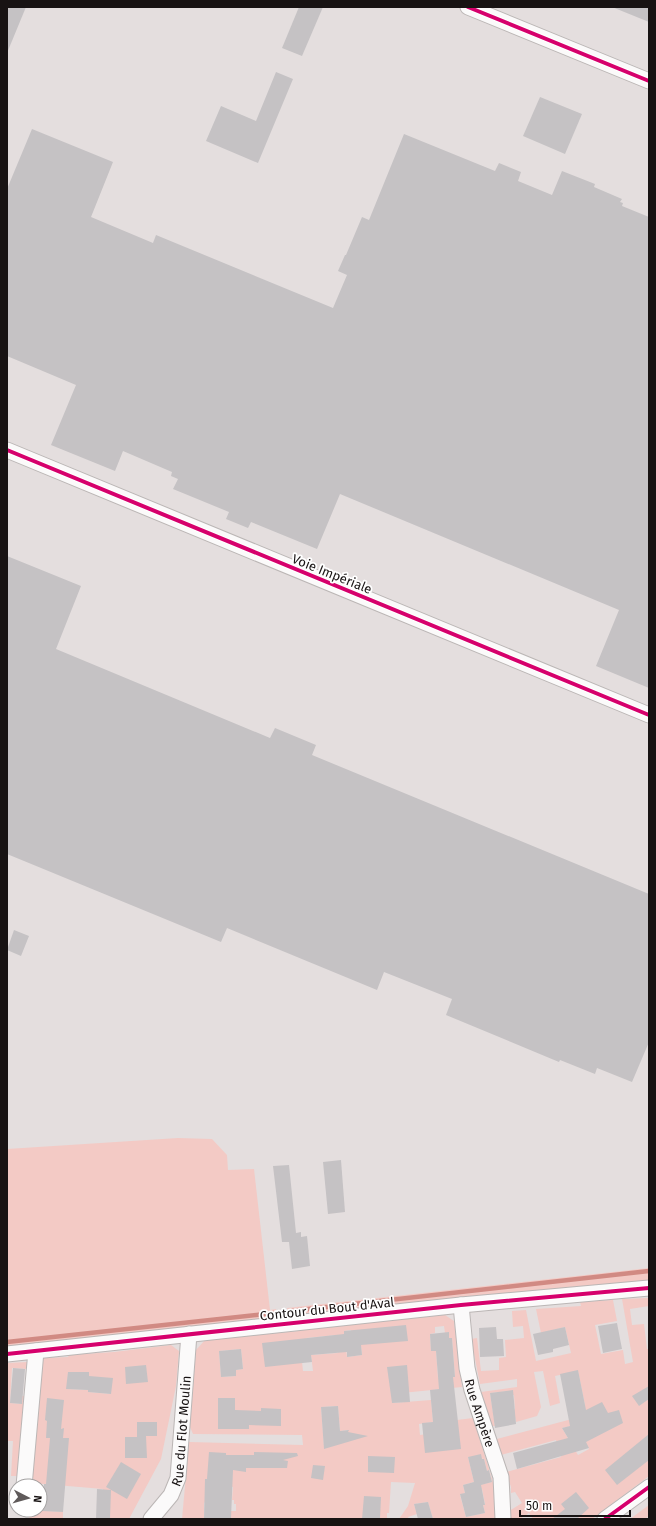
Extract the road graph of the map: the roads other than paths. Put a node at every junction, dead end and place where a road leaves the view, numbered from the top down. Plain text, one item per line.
1 (468, 7) edge
2 (649, 81) edge
3 (7, 450) edge
4 (649, 715) edge
5 (649, 1288) edge
6 (461, 1305) junction
7 (189, 1334) junction
8 (36, 1351) junction
9 (7, 1354) edge
10 (25, 1478) edge
11 (649, 1486) edge
12 (151, 1519) edge
13 (503, 1519) edge
14 (606, 1519) edge

1 - 2 street
3 - 4 street, Voie Impériale
5 - 6 street, Contour du Bout d'Aval
6 - 7 street, Contour du Bout d'Aval
6 - 13 street, Rue Ampère
7 - 8 street, Contour du Bout d'Aval
7 - 12 street, Rue du Flot Moulin
8 - 9 street, Contour du Bout d'Aval
8 - 10 street
11 - 14 street

